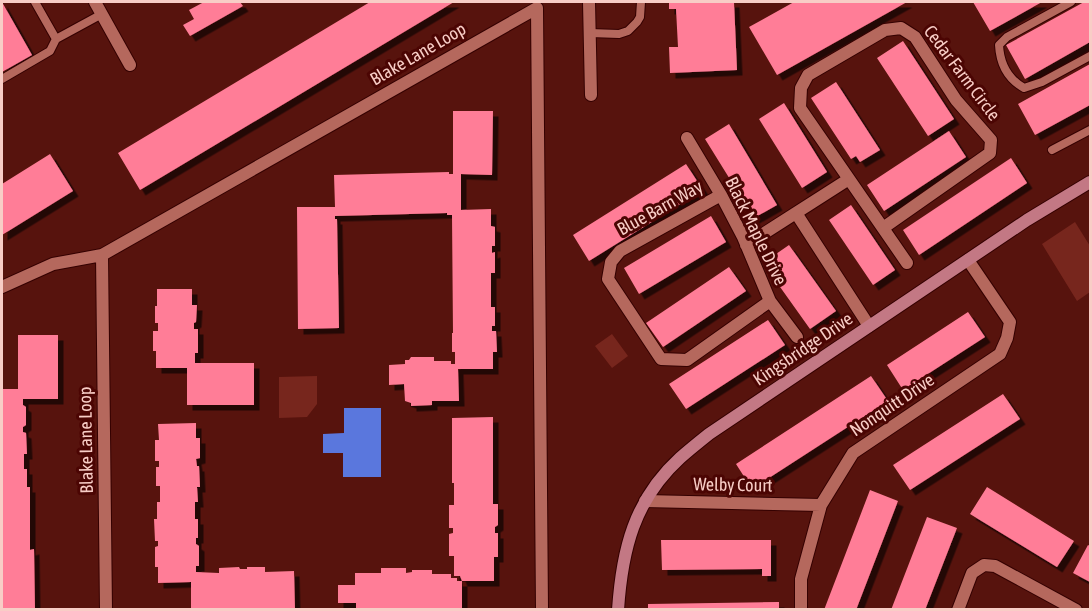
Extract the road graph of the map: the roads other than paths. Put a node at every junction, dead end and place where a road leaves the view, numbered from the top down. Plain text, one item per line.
1 (35, 2) edge
2 (95, 2) edge
3 (589, 2) edge
4 (640, 2) edge
5 (1071, 2) edge
6 (102, 14) junction
7 (590, 33) junction
8 (56, 39) junction
9 (1090, 56) edge
10 (130, 65) dead end
11 (2, 79) edge
12 (591, 95) dead end
13 (1090, 130) edge
14 (687, 138) dead end
15 (1052, 150) dead end
16 (849, 179) junction
17 (1090, 184) edge
18 (721, 195) junction
19 (796, 213) junction
20 (883, 228) junction
21 (747, 245) junction
22 (102, 255) junction
23 (968, 260) junction
24 (907, 262) dead end
25 (2, 286) edge
26 (770, 301) junction
27 (869, 326) junction
28 (797, 337) dead end
29 (645, 501) junction
30 (820, 506) junction
31 (106, 609) edge
32 (542, 609) edge
33 (618, 609) edge
34 (801, 609) edge
35 (958, 609) edge
36 (1076, 609) edge

1 - 8 lane
2 - 6 street
3 - 7 street
4 - 7 lane
5 - 9 lane
6 - 8 lane
6 - 10 street
7 - 12 street
8 - 11 lane
13 - 15 lane
14 - 18 street, Black Maple Drive
16 - 19 street
16 - 20 street, Cedar Farm Circle
16 - 20 street, Cedar Farm Circle
17 - 23 street, Kingsbridge Drive
18 - 21 street, Black Maple Drive
18 - 26 street, Blue Barn Way
19 - 21 street
19 - 27 street
20 - 24 street, Cedar Farm Circle
21 - 26 street, Black Maple Drive
22 - 25 street
22 - 31 street, Blake Lane Loop
22 - 32 street, Blake Lane Loop
23 - 27 street, Kingsbridge Drive
23 - 30 street, Nonquitt Drive
26 - 28 street, Black Maple Drive
27 - 29 street, Kingsbridge Drive
29 - 30 street, Welby Court
29 - 33 street, Kingsbridge Drive
30 - 34 street, Nonquitt Drive
35 - 36 street

